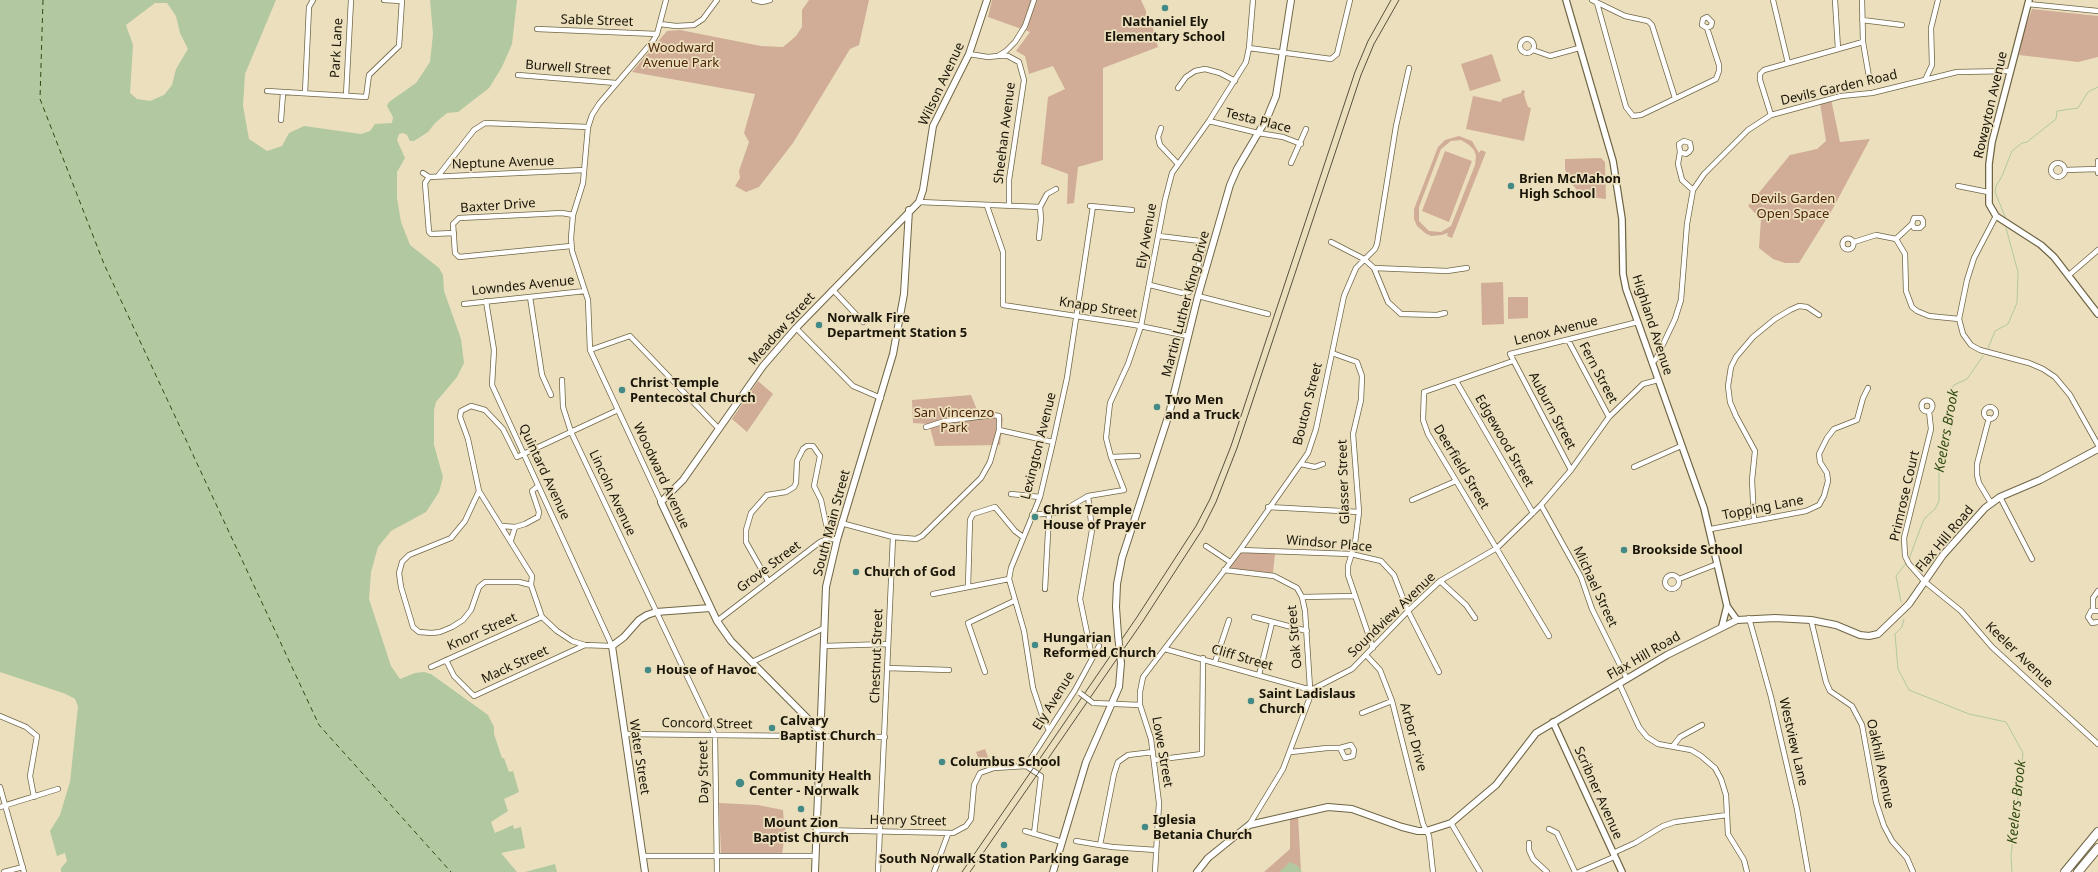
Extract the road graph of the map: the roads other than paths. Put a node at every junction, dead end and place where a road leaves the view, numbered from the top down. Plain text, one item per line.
1 (313, 0) edge
2 (351, 0) edge
3 (384, 0) edge
4 (666, 0) edge
5 (717, 0) edge
6 (754, 0) edge
7 (770, 0) edge
8 (987, 0) edge
9 (1034, 0) edge
10 (1253, 0) edge
11 (1291, 0) edge
12 (1350, 0) edge
13 (1566, 0) edge
14 (1592, 0) edge
15 (1773, 0) edge
16 (1835, 0) edge
17 (1862, 0) edge
18 (1938, 0) edge
19 (402, 1) edge
20 (2029, 2) edge
21 (1597, 3) junction
22 (2098, 11) edge
23 (1862, 20) junction
24 (660, 24) junction
25 (1902, 25) dead end
26 (1707, 28) dead end
27 (537, 29) dead end
28 (657, 34) junction
29 (1863, 42) junction
30 (1249, 48) junction
31 (1579, 48) junction
32 (1838, 49) junction
33 (1533, 50) dead end
34 (1284, 52) junction
35 (969, 54) junction
36 (998, 56) junction
37 (1788, 63) junction
38 (1409, 68) dead end
39 (2009, 71) junction
40 (518, 75) dead end
41 (1869, 77) dead end
42 (1926, 78) junction
43 (1235, 81) junction
44 (616, 83) junction
45 (1178, 88) dead end
46 (267, 92) dead end
47 (282, 93) junction
48 (305, 94) junction
49 (346, 96) junction
50 (1675, 98) junction
51 (1771, 115) junction
52 (281, 120) dead end
53 (1209, 121) junction
54 (588, 127) junction
55 (1161, 128) dead end
56 (1306, 129) dead end
57 (1258, 134) junction
58 (1301, 144) junction
59 (1680, 152) dead end
60 (2098, 161) edge
61 (1291, 163) dead end
62 (1178, 164) junction
63 (584, 170) junction
64 (2065, 170) dead end
65 (2098, 171) edge
66 (423, 173) dead end
67 (438, 176) junction
68 (429, 177) junction
69 (1958, 186) dead end
70 (1056, 189) dead end
71 (1693, 190) junction
72 (1988, 192) junction
73 (919, 202) junction
74 (987, 206) junction
75 (1009, 206) junction
76 (1040, 207) junction
77 (910, 210) junction
78 (1132, 210) dead end
79 (573, 215) junction
80 (1996, 216) junction
81 (1912, 224) dead end
82 (454, 233) junction
83 (1159, 236) junction
84 (1039, 238) dead end
85 (1896, 239) junction
86 (1331, 242) dead end
87 (1854, 242) dead end
88 (571, 246) junction
89 (2098, 250) edge
90 (1364, 259) junction
91 (1374, 268) junction
92 (1467, 268) dead end
93 (2069, 275) junction
94 (1150, 285) junction
95 (833, 290) junction
96 (585, 291) junction
97 (530, 296) junction
98 (1198, 296) junction
99 (486, 301) junction
100 (464, 304) dead end
101 (1445, 313) dead end
102 (1268, 314) dead end
103 (2098, 314) edge
104 (1076, 315) junction
105 (1819, 315) dead end
106 (1959, 319) junction
107 (863, 322) dead end
108 (1638, 322) junction
109 (1141, 326) junction
110 (796, 328) junction
111 (1188, 336) junction
112 (1568, 340) junction
113 (590, 350) junction
114 (1332, 353) junction
115 (1513, 361) junction
116 (1652, 363) junction
117 (562, 380) dead end
118 (1658, 380) junction
119 (1456, 381) junction
120 (1868, 388) dead end
121 (1424, 392) joint
122 (551, 396) dead end
123 (881, 398) junction
124 (618, 410) junction
125 (1929, 411) dead end
126 (1609, 417) junction
127 (1989, 418) dead end
128 (926, 427) dead end
129 (719, 429) junction
130 (999, 430) junction
131 (571, 432) junction
132 (1053, 442) junction
133 (2098, 445) edge
134 (1681, 446) junction
135 (2098, 449) edge
136 (523, 454) junction
137 (1138, 456) dead end
138 (1111, 457) junction
139 (1301, 464) junction
140 (1323, 464) dead end
141 (1634, 467) dead end
142 (1570, 470) junction
143 (1456, 481) junction
144 (538, 486) junction
145 (479, 491) junction
146 (1011, 494) dead end
147 (1088, 496) junction
148 (1040, 497) junction
149 (2000, 497) junction
150 (1412, 500) dead end
151 (661, 502) junction
152 (1991, 503) junction
153 (1541, 505) junction
154 (1268, 507) junction
155 (1359, 512) junction
156 (1533, 513) junction
157 (1049, 514) junction
158 (1032, 516) junction
159 (1754, 520) junction
160 (842, 523) junction
161 (502, 526) junction
162 (515, 527) junction
163 (1710, 529) junction
164 (1023, 536) junction
165 (892, 537) junction
166 (828, 538) junction
167 (511, 540) junction
168 (836, 540) junction
169 (1206, 546) dead end
170 (1497, 548) junction
171 (1240, 550) junction
172 (1351, 554) junction
173 (2032, 559) dead end
174 (1230, 562) junction
175 (1717, 564) junction
176 (1224, 570) junction
177 (1009, 579) junction
178 (1679, 579) dead end
179 (1924, 580) junction
180 (768, 581) junction
181 (1440, 581) junction
182 (531, 585) junction
183 (968, 587) junction
184 (1045, 590) dead end
185 (2098, 591) edge
186 (933, 594) dead end
187 (1355, 596) junction
188 (1302, 597) junction
189 (1014, 601) junction
190 (1727, 606) junction
191 (710, 608) junction
192 (1408, 611) junction
193 (2096, 611) edge
194 (656, 612) junction
195 (542, 617) junction
196 (1254, 617) dead end
197 (1475, 618) dead end
198 (1749, 618) junction
199 (1229, 620) dead end
200 (1736, 620) junction
201 (1811, 620) junction
202 (717, 621) junction
203 (2098, 622) edge
204 (1272, 623) junction
205 (1722, 626) junction
206 (824, 628) junction
207 (1307, 631) junction
208 (1549, 636) dead end
209 (888, 644) junction
210 (585, 645) junction
211 (612, 646) junction
212 (824, 646) junction
213 (1099, 646) dead end
214 (1373, 648) junction
215 (1165, 649) junction
216 (1366, 655) junction
217 (1092, 657) junction
218 (1203, 658) junction
219 (446, 660) junction
220 (752, 662) junction
221 (1215, 662) junction
222 (431, 667) dead end
223 (887, 668) junction
224 (949, 670) dead end
225 (985, 672) dead end
226 (1438, 672) dead end
227 (1259, 675) junction
228 (1627, 679) junction
229 (1619, 683) junction
230 (1311, 689) junction
231 (1075, 690) junction
232 (1392, 701) junction
233 (1112, 705) junction
234 (1140, 705) junction
235 (1362, 713) dead end
236 (0, 716) edge
237 (1553, 722) junction
238 (1702, 725) dead end
239 (1049, 730) junction
240 (624, 734) junction
241 (820, 734) junction
242 (714, 735) junction
243 (885, 737) junction
244 (2098, 744) edge
245 (1673, 746) junction
246 (1340, 748) dead end
247 (1153, 752) junction
248 (1291, 752) junction
249 (1154, 760) junction
250 (1026, 766) junction
251 (0, 788) edge
252 (58, 789) dead end
253 (34, 797) junction
254 (3, 807) edge
255 (1727, 815) junction
256 (1451, 823) junction
257 (1249, 825) junction
258 (1549, 829) dead end
259 (817, 830) junction
260 (880, 831) junction
261 (1025, 831) dead end
262 (1426, 831) junction
263 (2098, 832) edge
264 (948, 834) junction
265 (1034, 834) junction
266 (1076, 841) dead end
267 (1062, 842) junction
268 (1529, 843) dead end
269 (1100, 845) junction
270 (2098, 848) edge
271 (1156, 850) junction
272 (1613, 855) junction
273 (644, 856) junction
274 (716, 856) junction
275 (815, 856) junction
276 (23, 867) junction
277 (4, 872) edge
278 (24, 872) edge
279 (646, 872) edge
280 (717, 872) edge
281 (815, 872) edge
282 (878, 872) edge
283 (934, 872) edge
284 (1053, 872) edge
285 (1155, 872) edge
286 (1197, 872) edge
287 (1433, 872) edge
288 (1480, 872) edge
289 (1547, 872) edge
290 (1575, 872) edge
291 (1580, 872) edge
292 (1622, 872) edge
293 (1745, 872) edge
294 (1808, 872) edge
295 (1913, 872) edge
296 (2065, 872) edge
297 (2078, 872) edge

1 - 48 street
2 - 49 street, Park Lane
3 - 19 street
4 - 24 street, Woodward Avenue
5 - 24 street
6 - 7 street
8 - 35 main road, Wilson Avenue
9 - 36 street
10 - 30 street, Ely Avenue
11 - 34 main road, Martin Luther King Drive
12 - 34 street
13 - 31 street, Highland Avenue
14 - 21 street
15 - 37 street
16 - 32 street
17 - 23 street
18 - 42 street
19 - 49 street
20 - 22 street
20 - 39 street, Rowayton Avenue
21 - 50 street
21 - 50 street
23 - 25 street
23 - 29 street
24 - 28 street, Woodward Avenue
26 - 50 street
27 - 28 street, Sable Street
28 - 44 street, Woodward Avenue
29 - 32 street
29 - 41 street
30 - 34 street
30 - 43 street, Ely Avenue
31 - 33 street
31 - 108 street, Highland Avenue
32 - 37 street
34 - 57 main road, Martin Luther King Drive
35 - 36 street
35 - 73 main road, Wilson Avenue
36 - 75 street, Sheehan Avenue
37 - 51 street
38 - 90 street, Bouton Street
39 - 42 street, Devils Garden Road
39 - 72 street, Rowayton Avenue
40 - 44 street, Burwell Street
42 - 51 street, Devils Garden Road
43 - 45 street
43 - 53 street, Ely Avenue
44 - 54 street, Woodward Avenue
46 - 47 street
47 - 48 street
47 - 52 street
48 - 49 street
51 - 71 street, Devils Garden Road
53 - 57 street, Testa Place
53 - 62 street, Ely Avenue
54 - 63 street, Woodward Avenue
54 - 67 street
55 - 62 street
56 - 58 street, Testa Place
57 - 58 street, Testa Place
57 - 98 main road, Martin Luther King Drive
58 - 61 street, Testa Place
59 - 71 street
60 - 65 street
62 - 83 street, Ely Avenue
63 - 67 street, Neptune Avenue
63 - 79 street, Woodward Avenue
64 - 65 street
66 - 68 street
67 - 68 street, Neptune Avenue
68 - 82 street
69 - 72 street
70 - 76 street
71 - 116 street, Devils Garden Road
72 - 80 street, Rowayton Avenue
73 - 74 street
73 - 77 main road, Meadow Street
74 - 75 street
74 - 104 street, Knapp Street
75 - 76 street
76 - 84 street
77 - 95 main road, Meadow Street
77 - 123 main road, South Main Street
78 - 104 street, Lexington Avenue
79 - 82 street, Baxter Drive
79 - 88 street, Woodward Avenue
80 - 93 street
80 - 106 street
81 - 85 street
82 - 88 street, Baxter Drive
83 - 94 street, Ely Avenue
83 - 94 street
85 - 87 street
85 - 106 street
86 - 90 street
88 - 96 street, Woodward Avenue
89 - 93 street
90 - 91 street
90 - 114 street, Bouton Street
91 - 92 street
91 - 101 street
93 - 103 street
94 - 109 street, Ely Avenue
95 - 107 street
95 - 110 main road, Meadow Street
96 - 97 street, Lowndes Avenue
96 - 113 street, Woodward Avenue
97 - 99 street, Lowndes Avenue
97 - 122 street
98 - 102 street
98 - 111 main road, Martin Luther King Drive
99 - 100 street, Lowndes Avenue
99 - 136 street, Quintard Avenue
104 - 109 street, Knapp Street
104 - 132 street, Lexington Avenue
105 - 159 street
106 - 133 street
108 - 112 street, Lenox Avenue
108 - 116 street, Highland Avenue
109 - 111 street, Knapp Street
109 - 138 street, Ely Avenue
110 - 123 street
110 - 129 main road, Meadow Street
111 - 233 main road, Martin Luther King Drive, bridge
112 - 115 street, Lenox Avenue
112 - 126 street, Fern Street
113 - 124 street, Woodward Avenue
113 - 129 street
114 - 139 street, Bouton Street
114 - 155 street, Glasser Street
115 - 119 street, Lenox Avenue
115 - 142 street, Auburn Street
116 - 118 street, Highland Avenue
117 - 131 street, Lincoln Avenue
118 - 126 street, Soundview Avenue
118 - 134 street, Highland Avenue
119 - 121 street, Lenox Avenue
119 - 156 street, Edgewood Street
120 - 159 street, Topping Lane
121 - 143 street, Deerfield Street
123 - 160 main road, South Main Street
124 - 131 street
124 - 151 street, Woodward Avenue
125 - 179 street, Primrose Court
126 - 142 street, Soundview Avenue
127 - 152 street
128 - 130 street
129 - 151 main road, Meadow Street
130 - 132 street
130 - 165 street
131 - 136 street
131 - 194 street, Lincoln Avenue
132 - 148 street, Lexington Avenue
134 - 141 street
134 - 163 street, Highland Avenue
135 - 149 main road, Flax Hill Road
136 - 144 street, Quintard Avenue
136 - 145 street
137 - 138 street
138 - 147 street, Ely Avenue
139 - 140 street
139 - 154 street, Bouton Street
142 - 153 street, Soundview Avenue
143 - 150 street
143 - 170 street, Deerfield Street
144 - 162 street
144 - 211 street, Quintard Avenue
145 - 161 street
145 - 182 street
146 - 148 street
147 - 157 street
147 - 217 street
148 - 158 street, Lexington Avenue
149 - 152 main road, Flax Hill Road
149 - 173 street
151 - 191 main road, Woodward Avenue
152 - 179 main road, Flax Hill Road
153 - 156 street, Soundview Avenue
153 - 228 street, Michael Street
154 - 155 street
154 - 171 street, Bouton Street
155 - 172 street, Glasser Street
156 - 170 street, Soundview Avenue
157 - 158 street
157 - 184 street
158 - 164 street, Lexington Avenue
159 - 163 street, Topping Lane
160 - 165 street
160 - 168 main road, South Main Street
161 - 162 street
161 - 167 street
162 - 167 street
163 - 175 street, Highland Avenue
164 - 177 street, Lexington Avenue
164 - 183 street
165 - 209 street, Chestnut Street
166 - 168 street
166 - 180 street, Grove Street
166 - 180 street
167 - 182 street
168 - 206 main road, South Main Street
169 - 174 street
170 - 181 street, Soundview Avenue
170 - 208 street, Deerfield Street
171 - 172 street, Windsor Place
171 - 174 street, Bouton Street
172 - 187 street, Glasser Street
172 - 192 street, Windsor Place
174 - 176 street, Bouton Street
175 - 178 street
175 - 190 street, Highland Avenue
176 - 188 street, Oak Street
176 - 215 street, Bouton Street
177 - 183 street
177 - 189 street, Lexington Avenue
179 - 201 main road, Flax Hill Road
179 - 244 street, Keeler Avenue
180 - 202 street, Grove Street
181 - 192 street, Soundview Avenue
181 - 197 street
182 - 195 street
183 - 186 street
185 - 193 street
187 - 188 street
187 - 214 street, Glasser Street
188 - 207 street, Oak Street
189 - 225 street
189 - 239 street, Lexington Avenue
190 - 200 street, Highland Avenue
190 - 205 street, Highland Avenue
191 - 194 main road
191 - 202 main road, Woodward Avenue
192 - 214 street, Soundview Avenue
192 - 226 street, Windsor Place
193 - 203 street
194 - 211 main road
194 - 242 street, Day Street
195 - 210 street
195 - 219 street, Knorr Street
196 - 204 street
198 - 200 main road, Flax Hill Road
198 - 201 main road, Flax Hill Road
198 - 294 street, Westview Lane
199 - 221 street
200 - 205 main road, Flax Hill Road
201 - 295 street, Oakhill Avenue
202 - 220 main road, Woodward Avenue
204 - 207 street
204 - 227 street
205 - 228 main road, Flax Hill Road
206 - 212 main road, South Main Street
206 - 220 street
207 - 230 street, Oak Street
209 - 212 street
209 - 223 street, Chestnut Street
210 - 211 street
210 - 219 street, Mack Street
211 - 240 main road, Water Street
212 - 241 main road, South Main Street
213 - 217 street, Ely Avenue
214 - 216 street, Soundview Avenue
215 - 218 street, Cliff Street
215 - 234 street, Bouton Street
216 - 230 street, Soundview Avenue
216 - 232 street, Arbor Drive
217 - 231 street, Ely Avenue
218 - 221 street, Cliff Street
218 - 249 street
219 - 222 street, Knorr Street
220 - 241 main road, Woodward Avenue
221 - 227 street, Cliff Street
223 - 224 street
223 - 243 street, Chestnut Street
227 - 230 street, Cliff Street
228 - 229 main road, Flax Hill Road
229 - 237 main road, Flax Hill Road
229 - 245 street
230 - 248 street
231 - 233 street, Lowe Street, bridge
231 - 239 street, Ely Avenue
232 - 235 street
232 - 262 street, Arbor Drive
233 - 234 street, Lowe Street
233 - 267 main road, Martin Luther King Drive
234 - 247 street, Lowe Street
236 - 253 street
237 - 256 main road, Flax Hill Road
237 - 272 street, Scribner Avenue
238 - 245 street
239 - 250 street, Ely Avenue
240 - 242 street, Concord Street
240 - 273 main road, Water Street
241 - 242 street, Concord Street
241 - 243 street, Concord Street
241 - 259 main road, South Main Street
242 - 274 street, Day Street
243 - 260 street, Chestnut Street
245 - 255 street
246 - 248 street
247 - 249 street, Lowe Street
247 - 269 street
248 - 257 street
249 - 271 street, Lowe Street
250 - 264 street, Henry Street
250 - 265 street
251 - 254 street
252 - 253 street
253 - 254 street
254 - 276 street
255 - 272 street
255 - 293 street
256 - 262 main road, Flax Hill Road
256 - 288 street
257 - 262 main road, Flax Hill Road
257 - 286 main road, Flax Hill Road
258 - 290 street
259 - 260 street, Henry Street
259 - 275 main road, South Main Street
260 - 264 street, Henry Street
260 - 282 street, Chestnut Street
261 - 265 street
262 - 287 street, Arbor Drive
263 - 296 highway
264 - 283 street
265 - 267 street
266 - 269 street
267 - 284 main road, Martin Luther King Drive
268 - 289 street
269 - 271 street
270 - 297 highway
271 - 285 street, Lowe Street
272 - 291 street
272 - 292 street, Scribner Avenue
273 - 274 street
273 - 279 main road, Water Street
274 - 275 street
274 - 280 street, Day Street
275 - 281 main road, South Main Street
276 - 277 street
276 - 278 street

